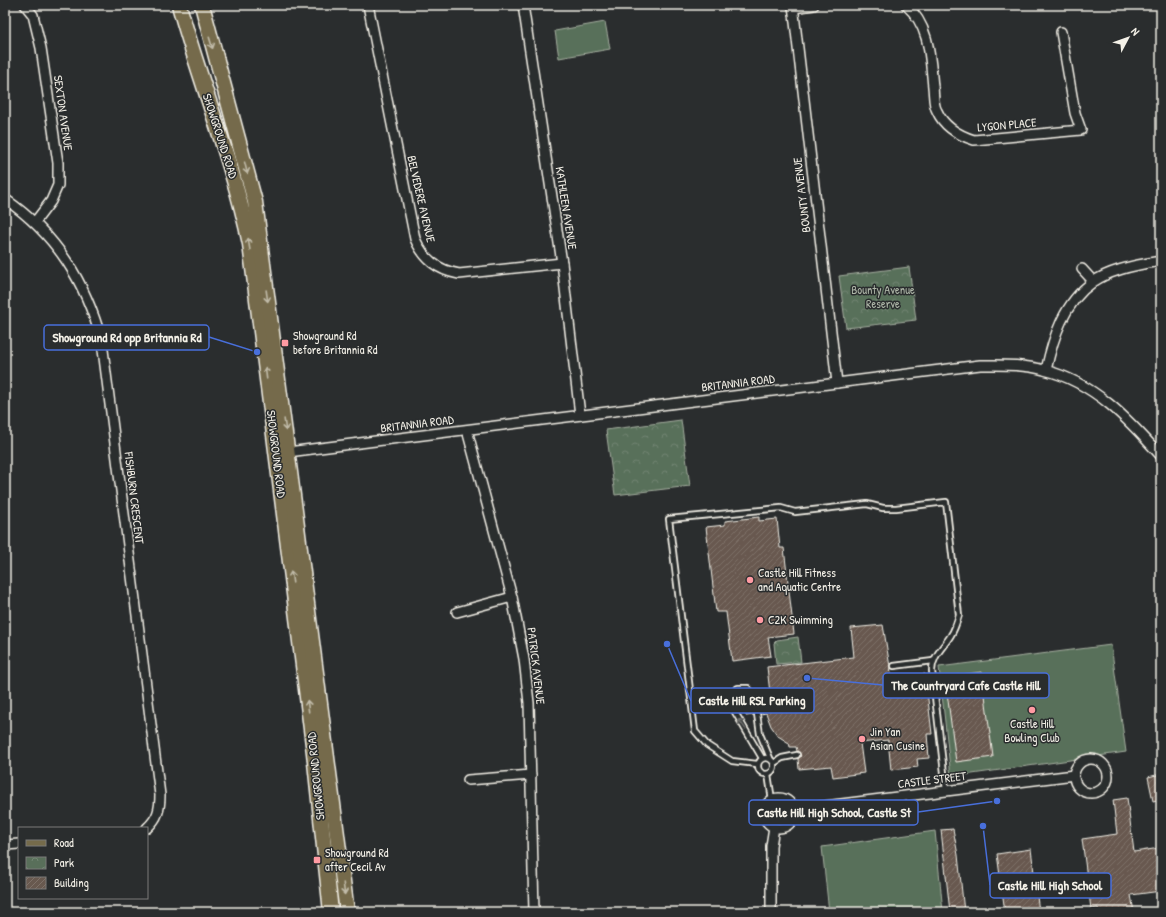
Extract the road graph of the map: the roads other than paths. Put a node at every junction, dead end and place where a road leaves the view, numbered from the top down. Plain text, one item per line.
1 (25, 5) edge
2 (179, 5) edge
3 (202, 5) edge
4 (368, 5) edge
5 (523, 5) edge
6 (814, 5) edge
7 (906, 5) edge
8 (793, 6) edge
9 (1061, 32) dead end
10 (5, 199) edge
11 (35, 222) junction
12 (1161, 262) edge
13 (562, 263) junction
14 (1082, 269) dead end
15 (1093, 281) junction
16 (1046, 370) junction
17 (837, 383) junction
18 (580, 415) junction
19 (467, 430) junction
20 (288, 452) junction
21 (1161, 456) edge
22 (512, 597) junction
23 (457, 612) dead end
24 (934, 661) junction
25 (894, 666) dead end
26 (754, 695) dead end
27 (757, 714) dead end
28 (797, 755) dead end
29 (762, 758) junction
30 (772, 761) junction
31 (757, 764) junction
32 (768, 774) junction
33 (531, 775) junction
34 (1074, 775) dead end
35 (468, 780) dead end
36 (946, 790) junction
37 (772, 800) junction
38 (793, 810) junction
39 (148, 827) edge
40 (774, 827) junction
41 (18, 844) edge
42 (5, 845) edge
43 (331, 912) edge
44 (347, 912) edge
45 (534, 912) edge
46 (771, 912) edge

1 - 11 street, SEXTON AVENUE
43 -> 2 main road, SHOWGROUND ROAD
3 -> 20 main road, SHOWGROUND ROAD
4 - 13 street, BELVEDERE AVENUE
5 - 13 street, KATHLEEN AVENUE
6 - 8 street
7 - 9 street, LYGON PLACE
8 - 17 street, BOUNTY AVENUE
10 - 11 street, FISHBURN CRESCENT
11 - 39 street, FISHBURN CRESCENT
12 - 15 street
13 - 18 street, KATHLEEN AVENUE
14 - 15 street
15 - 16 street
16 - 17 street, BRITANNIA ROAD
16 - 21 street, BRITANNIA ROAD
17 - 18 street, BRITANNIA ROAD
18 - 19 street, BRITANNIA ROAD
19 - 20 street, BRITANNIA ROAD
19 - 22 street, PATRICK AVENUE
20 -> 44 main road, SHOWGROUND ROAD
22 - 23 street
22 - 33 street, PATRICK AVENUE
24 - 25 lane
24 - 31 lane
24 - 36 lane
29 -> 26 lane
27 - 30 lane
28 - 30 lane
29 - 30 lane
29 - 31 lane
30 - 32 lane
31 - 32 lane
32 - 37 lane
33 - 35 street
33 - 45 street, PATRICK AVENUE
34 - 36 street, CASTLE STREET
36 - 38 street, CASTLE STREET
37 - 38 street
37 - 40 street
38 - 40 street
40 - 46 street
41 - 42 street

